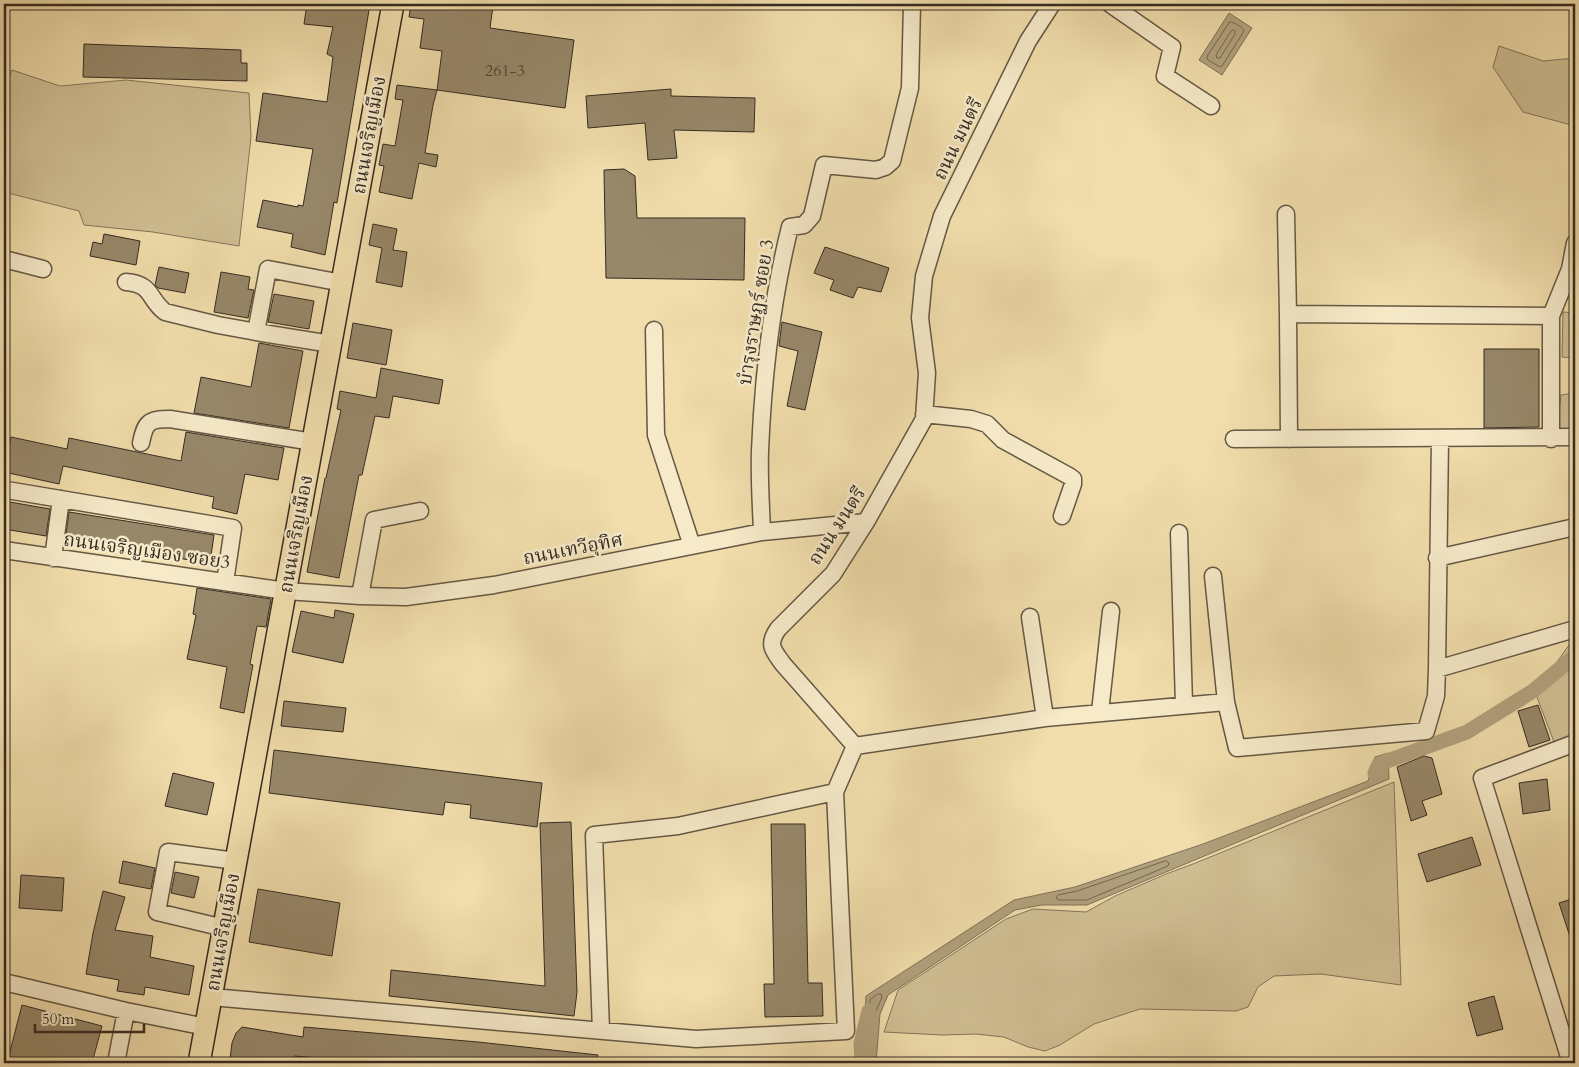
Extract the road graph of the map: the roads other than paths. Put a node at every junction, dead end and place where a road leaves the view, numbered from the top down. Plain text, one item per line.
1 (393, 4) edge
2 (912, 4) edge
3 (1052, 4) edge
4 (1110, 4) edge
5 (1211, 106) dead end
6 (1286, 214) dead end
7 (1575, 243) edge
8 (4, 259) edge
9 (43, 269) dead end
10 (126, 282) dead end
11 (342, 283) junction
12 (1288, 314) junction
13 (1551, 316) junction
14 (654, 330) dead end
15 (256, 332) junction
16 (331, 344) junction
17 (924, 414) junction
18 (1440, 438) junction
19 (1575, 438) edge
20 (1234, 439) dead end
21 (1289, 439) junction
22 (1551, 439) junction
23 (141, 442) dead end
24 (313, 442) junction
25 (7, 490) dead end
26 (61, 499) junction
27 (420, 511) dead end
28 (1062, 516) dead end
29 (866, 522) junction
30 (1575, 527) edge
31 (762, 532) junction
32 (1179, 533) dead end
33 (692, 546) junction
34 (4, 550) edge
35 (53, 558) junction
36 (1437, 558) junction
37 (1213, 576) dead end
38 (225, 582) junction
39 (286, 591) junction
40 (360, 596) junction
41 (1111, 611) dead end
42 (1030, 617) dead end
43 (1575, 629) edge
44 (1437, 669) junction
45 (1226, 702) junction
46 (1184, 705) junction
47 (1100, 712) junction
48 (1045, 718) junction
49 (1575, 743) edge
50 (855, 746) junction
51 (835, 792) junction
52 (236, 861) junction
53 (224, 928) junction
54 (4, 982) edge
55 (211, 997) junction
56 (126, 1011) junction
57 (206, 1027) junction
58 (601, 1031) junction
59 (116, 1063) edge
60 (199, 1063) edge
61 (1571, 1063) edge

1 - 11 main road, ถนนเจริญเมือง
2 - 31 street, บำรุงราษฏร์ ซอย 3
3 - 17 street, ถนน มนตรี
4 - 5 street
6 - 12 street
7 - 13 street
8 - 9 street
10 - 15 street
11 - 15 street
11 - 16 main road, ถนนเจริญเมือง
12 - 13 street
12 - 21 street
13 - 22 street
14 - 33 street
15 - 16 street
16 - 24 main road, ถนนเจริญเมือง
17 - 28 street
17 - 29 street, ถนน มนตรี
18 - 21 street
18 - 22 street
18 - 36 street
19 - 22 street
20 - 21 street
23 - 24 street
24 - 39 main road, ถนนเจริญเมือง
25 - 26 street
26 - 35 street
26 - 38 street
27 - 40 street
29 - 31 street, ถนนเทวีอุทิศ
29 - 50 street, ถนน มนตรี
30 - 36 street
31 - 33 street, ถนนเทวีอุทิศ
32 - 46 street
33 - 40 street, ถนนเทวีอุทิศ
34 - 35 street, ถนนเจริญเมือง ซอย3
35 - 38 street, ถนนเจริญเมือง ซอย3
36 - 44 street
37 - 45 street
38 - 39 street, ถนนเจริญเมือง ซอย3
39 - 40 street, ถนนเทวีอุทิศ
39 - 52 main road, ถนนเจริญเมือง
41 - 47 street
42 - 48 street
43 - 44 street
44 - 45 street
45 - 46 street
46 - 47 street
47 - 48 street
48 - 50 street
49 - 61 street
50 - 51 street
51 - 58 street
51 - 58 street
52 - 53 main road, ถนนเจริญเมือง
52 - 53 street
53 - 55 main road, ถนนเจริญเมือง
54 - 56 street
55 - 57 main road, ถนนเจริญเมือง
55 - 58 street
56 - 57 street
56 - 59 street
57 - 60 main road, ถนนเจริญเมือง

